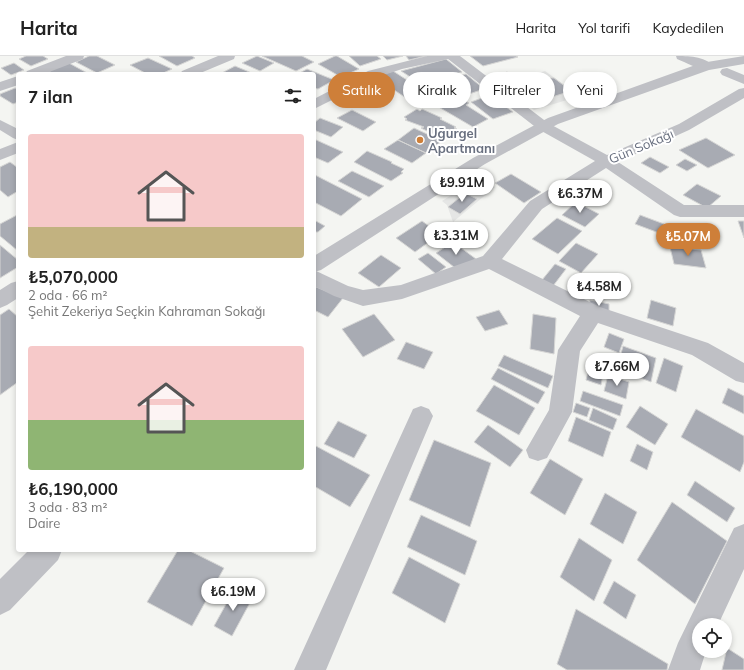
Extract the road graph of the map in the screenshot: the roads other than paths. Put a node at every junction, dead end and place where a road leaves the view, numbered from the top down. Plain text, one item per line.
1 (78, 56) edge
2 (229, 56) edge
3 (445, 56) edge
4 (452, 56) edge
5 (682, 56) edge
6 (744, 60) edge
7 (706, 66) junction
8 (744, 70) edge
9 (37, 72) edge
10 (192, 72) edge
11 (727, 72) junction
12 (686, 74) junction
13 (744, 80) edge
14 (16, 81) edge
15 (0, 87) edge
16 (744, 92) edge
17 (316, 104) edge
18 (0, 124) edge
19 (543, 126) junction
20 (16, 134) edge
21 (16, 148) edge
22 (0, 155) edge
23 (606, 161) junction
24 (744, 211) edge
25 (490, 261) junction
26 (316, 264) edge
27 (316, 278) edge
28 (16, 289) edge
29 (0, 300) edge
30 (593, 313) junction
31 (744, 374) edge
32 (421, 416) dead end
33 (538, 450) dead end
34 (744, 538) edge
35 (46, 552) edge
36 (0, 600) edge
37 (706, 618) edge
38 (692, 648) edge
39 (310, 670) edge
40 (684, 670) edge

1 - 9 street
2 - 10 street
3 - 17 street
4 - 19 street
5 - 7 street
6 - 7 street
7 - 12 street
8 - 11 street
11 - 12 street
11 - 13 street
12 - 19 street
14 - 15 street
16 - 23 street, Gün Sokağı
18 - 20 street
19 - 23 street
19 - 26 street
21 - 22 street
23 - 24 street
23 - 25 street, Gün Sokağı
25 - 27 street
25 - 30 street
28 - 29 street
30 - 31 street
30 - 33 street
32 - 39 street
34 - 37 street
35 - 36 street
38 - 40 street

